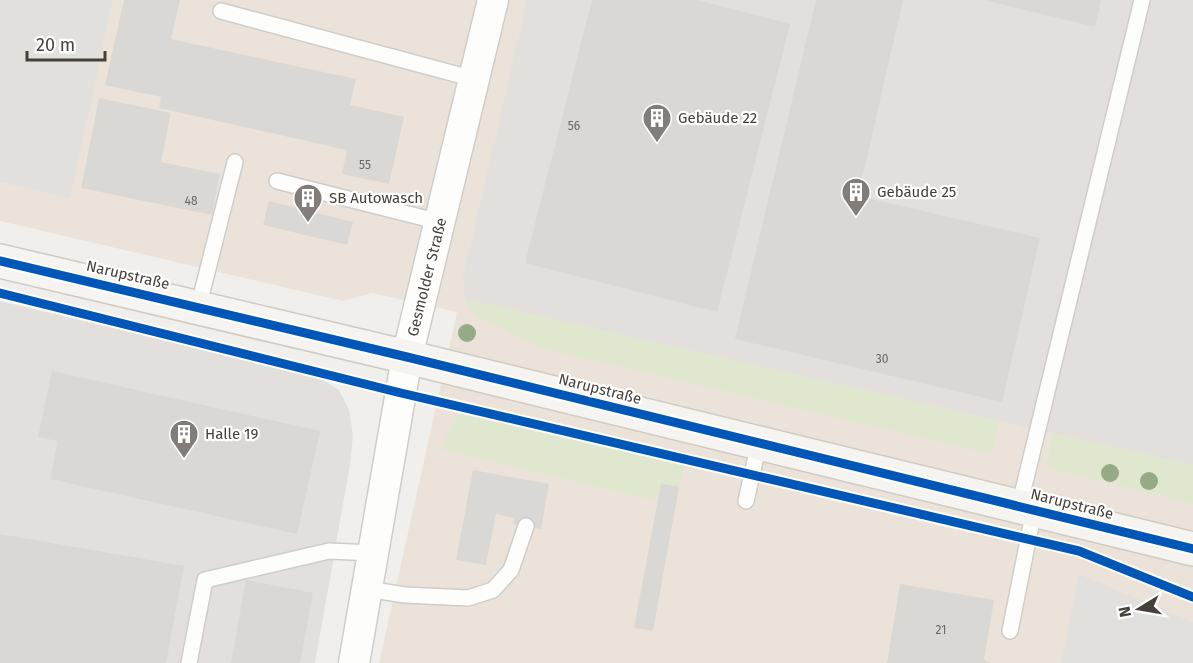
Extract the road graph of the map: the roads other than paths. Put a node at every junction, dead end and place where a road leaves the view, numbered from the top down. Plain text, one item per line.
1 (493, 0) edge
2 (1142, 0) edge
3 (221, 11) dead end
4 (474, 79) junction
5 (235, 162) dead end
6 (277, 181) dead end
7 (440, 222) junction
8 (0, 261) edge
9 (198, 308) junction
10 (407, 357) junction
11 (759, 443) junction
12 (746, 501) dead end
13 (1026, 508) junction
14 (526, 526) dead end
15 (1193, 549) edge
16 (373, 553) junction
17 (367, 589) junction
18 (1010, 631) dead end
19 (189, 663) edge
20 (354, 663) edge

1 - 4 street, Gesmolder Straße
2 - 13 lane
3 - 4 lane
4 - 7 street, Gesmolder Straße
5 - 9 lane
6 - 7 lane
7 - 10 street, Gesmolder Straße
8 - 9 street, Narupstraße
9 - 10 street, Narupstraße
10 - 11 street, Narupstraße
10 - 16 street, Gesmolder Straße
11 - 12 lane
11 - 13 street, Narupstraße
13 - 15 street, Narupstraße
13 - 18 lane
14 - 17 lane
16 - 17 street, Gesmolder Straße
16 - 19 lane
17 - 20 street, Gesmolder Straße

